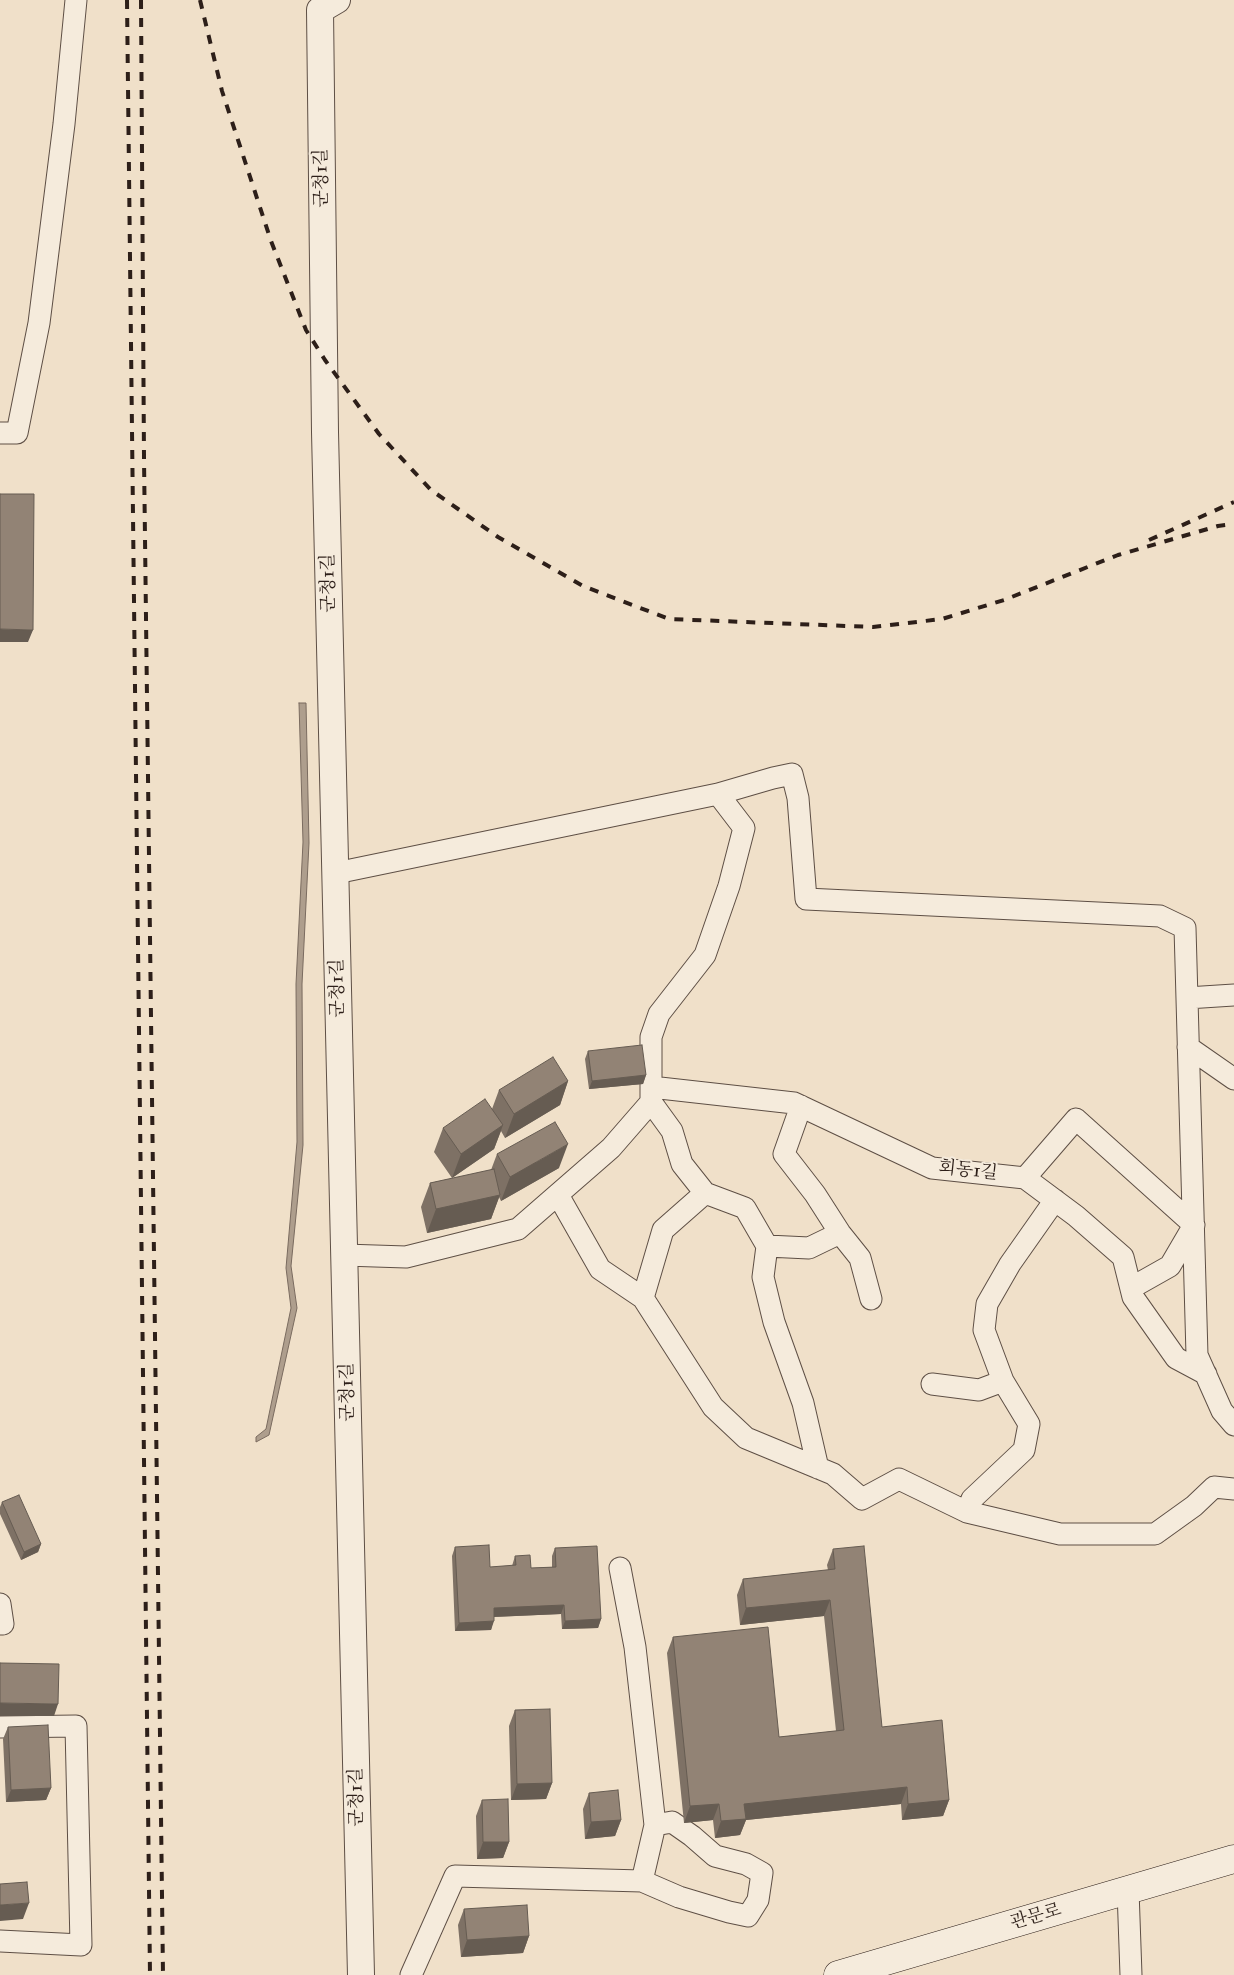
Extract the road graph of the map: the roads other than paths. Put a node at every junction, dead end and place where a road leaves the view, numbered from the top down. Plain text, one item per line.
1 (76, 0) edge
2 (326, 3) edge
3 (8, 433) edge
4 (718, 794) junction
5 (336, 873) junction
6 (1234, 995) edge
7 (1187, 998) junction
8 (1188, 1047) junction
9 (1234, 1079) edge
10 (651, 1095) junction
11 (801, 1106) junction
12 (1025, 1178) junction
13 (705, 1192) junction
14 (558, 1195) junction
15 (1055, 1200) junction
16 (1194, 1225) junction
17 (840, 1233) junction
18 (768, 1246) junction
19 (344, 1256) junction
20 (1131, 1288) junction
21 (643, 1298) junction
22 (871, 1298) dead end
23 (1206, 1374) junction
24 (1002, 1381) junction
25 (932, 1384) dead end
26 (1234, 1425) edge
27 (818, 1468) junction
28 (1234, 1489) edge
29 (967, 1512) junction
30 (620, 1568) dead end
31 (0, 1604) edge
32 (0, 1624) edge
33 (0, 1727) edge
34 (654, 1825) junction
35 (1234, 1859) edge
36 (642, 1881) junction
37 (1128, 1890) junction
38 (0, 1941) edge
39 (361, 1975) edge
40 (411, 1975) edge
41 (838, 1975) edge
42 (1131, 1975) edge

1 - 3 street
2 - 5 street, 군청1길
4 - 5 street
4 - 7 street
4 - 10 street
5 - 19 street, 군청1길
6 - 7 street
7 - 8 street
8 - 9 street
8 - 16 street
10 - 11 street, 회동1길
10 - 13 street
10 - 14 street
11 - 12 street, 회동1길
11 - 17 street
12 - 15 street
12 - 16 street
13 - 18 street
13 - 21 street
14 - 19 street
14 - 21 street
15 - 20 street
15 - 24 street
16 - 20 street
16 - 23 street
17 - 18 street
17 - 22 street
18 - 27 street
19 - 39 street, 군청1길
20 - 23 street
21 - 27 street
23 - 26 street
24 - 25 street
24 - 29 street
27 - 29 street
28 - 29 street
30 - 34 street
31 - 32 street
33 - 38 street
34 - 36 street
34 - 36 street
35 - 37 main road, 관문로
36 - 40 street
37 - 41 main road, 관문로
37 - 42 street

